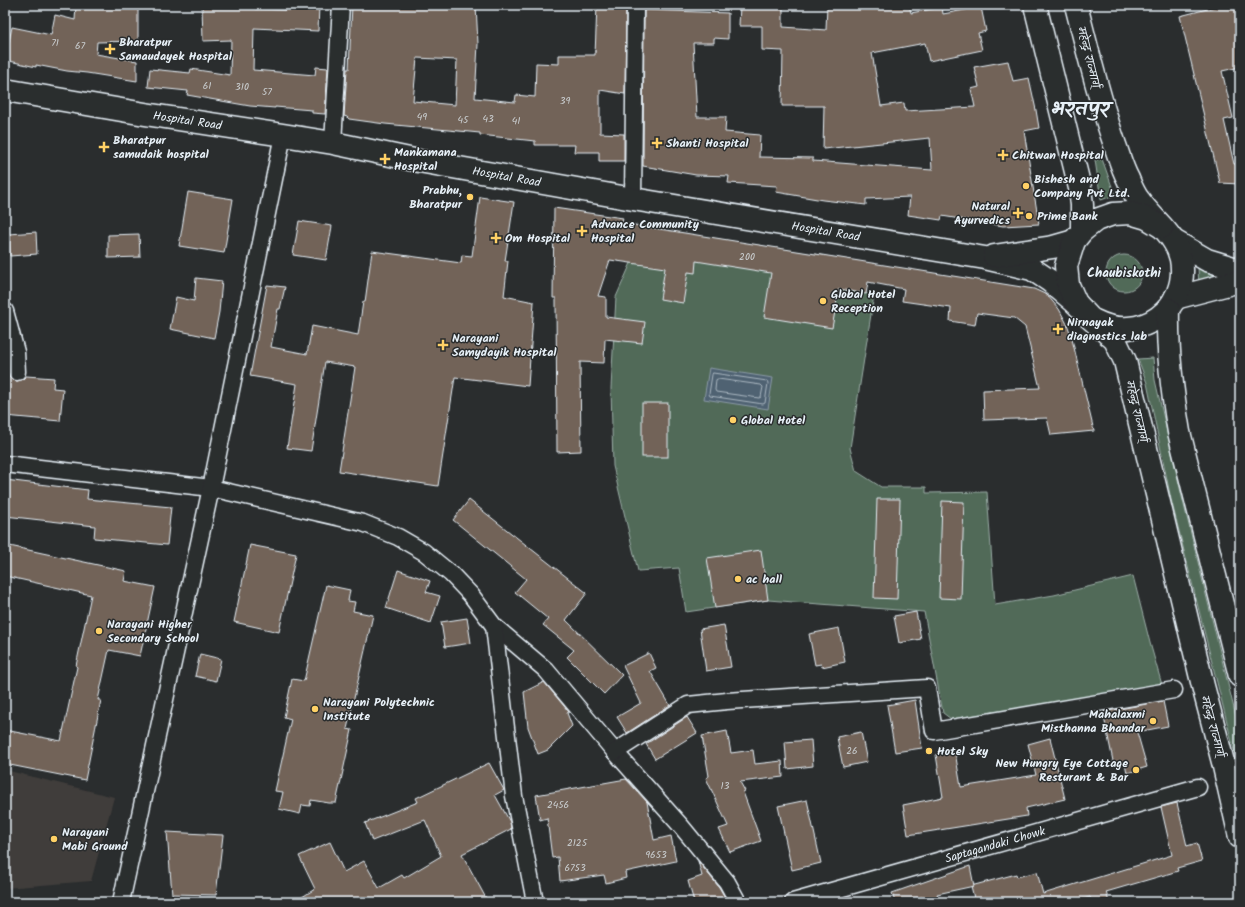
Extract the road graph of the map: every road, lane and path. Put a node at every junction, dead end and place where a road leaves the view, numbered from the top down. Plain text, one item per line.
1 (341, 5) edge
2 (635, 5) edge
3 (1035, 5) edge
4 (1076, 5) edge
5 (5, 90) edge
6 (283, 135) junction
7 (333, 144) junction
8 (633, 199) junction
9 (1168, 234) junction
10 (1078, 236) junction
11 (985, 258) junction
12 (1240, 270) edge
13 (1240, 281) edge
14 (1171, 304) junction
15 (1082, 310) junction
16 (5, 311) edge
17 (17, 372) dead end
18 (5, 464) edge
19 (211, 488) junction
20 (494, 626) junction
21 (1240, 676) edge
22 (1174, 690) dead end
23 (615, 752) junction
24 (1198, 787) dead end
25 (1240, 837) edge
26 (121, 902) edge
27 (535, 902) edge
28 (738, 902) edge
29 (793, 902) edge

1 - 7 street
2 - 8 street
3 - 10 main road, महेन्द्र राज्मार्ग्
4 - 9 main road, महेन्द्र राज्मार्ग्
5 - 6 main road, Hospital Road
6 - 7 main road, Hospital Road
6 - 19 street
7 - 8 main road, Hospital Road
8 - 11 main road, Hospital Road
9 - 10 main road
9 - 12 main road
9 - 14 main road, महेन्द्र राज्मार्ग्
10 - 11 main road, Hospital Road
10 - 15 main road, महेन्द्र राज्मार्ग्
11 - 15 main road, Hospital Road
13 - 14 main road
14 - 15 main road
14 - 21 main road, महेन्द्र राज्मार्ग्
15 - 25 main road, महेन्द्र राज्मार्ग्
16 - 17 street
18 - 19 street
19 - 20 street
19 - 26 street
20 - 23 street
20 - 27 street
22 - 23 street
23 - 28 street
24 - 29 street, Saptagandaki Chowk

